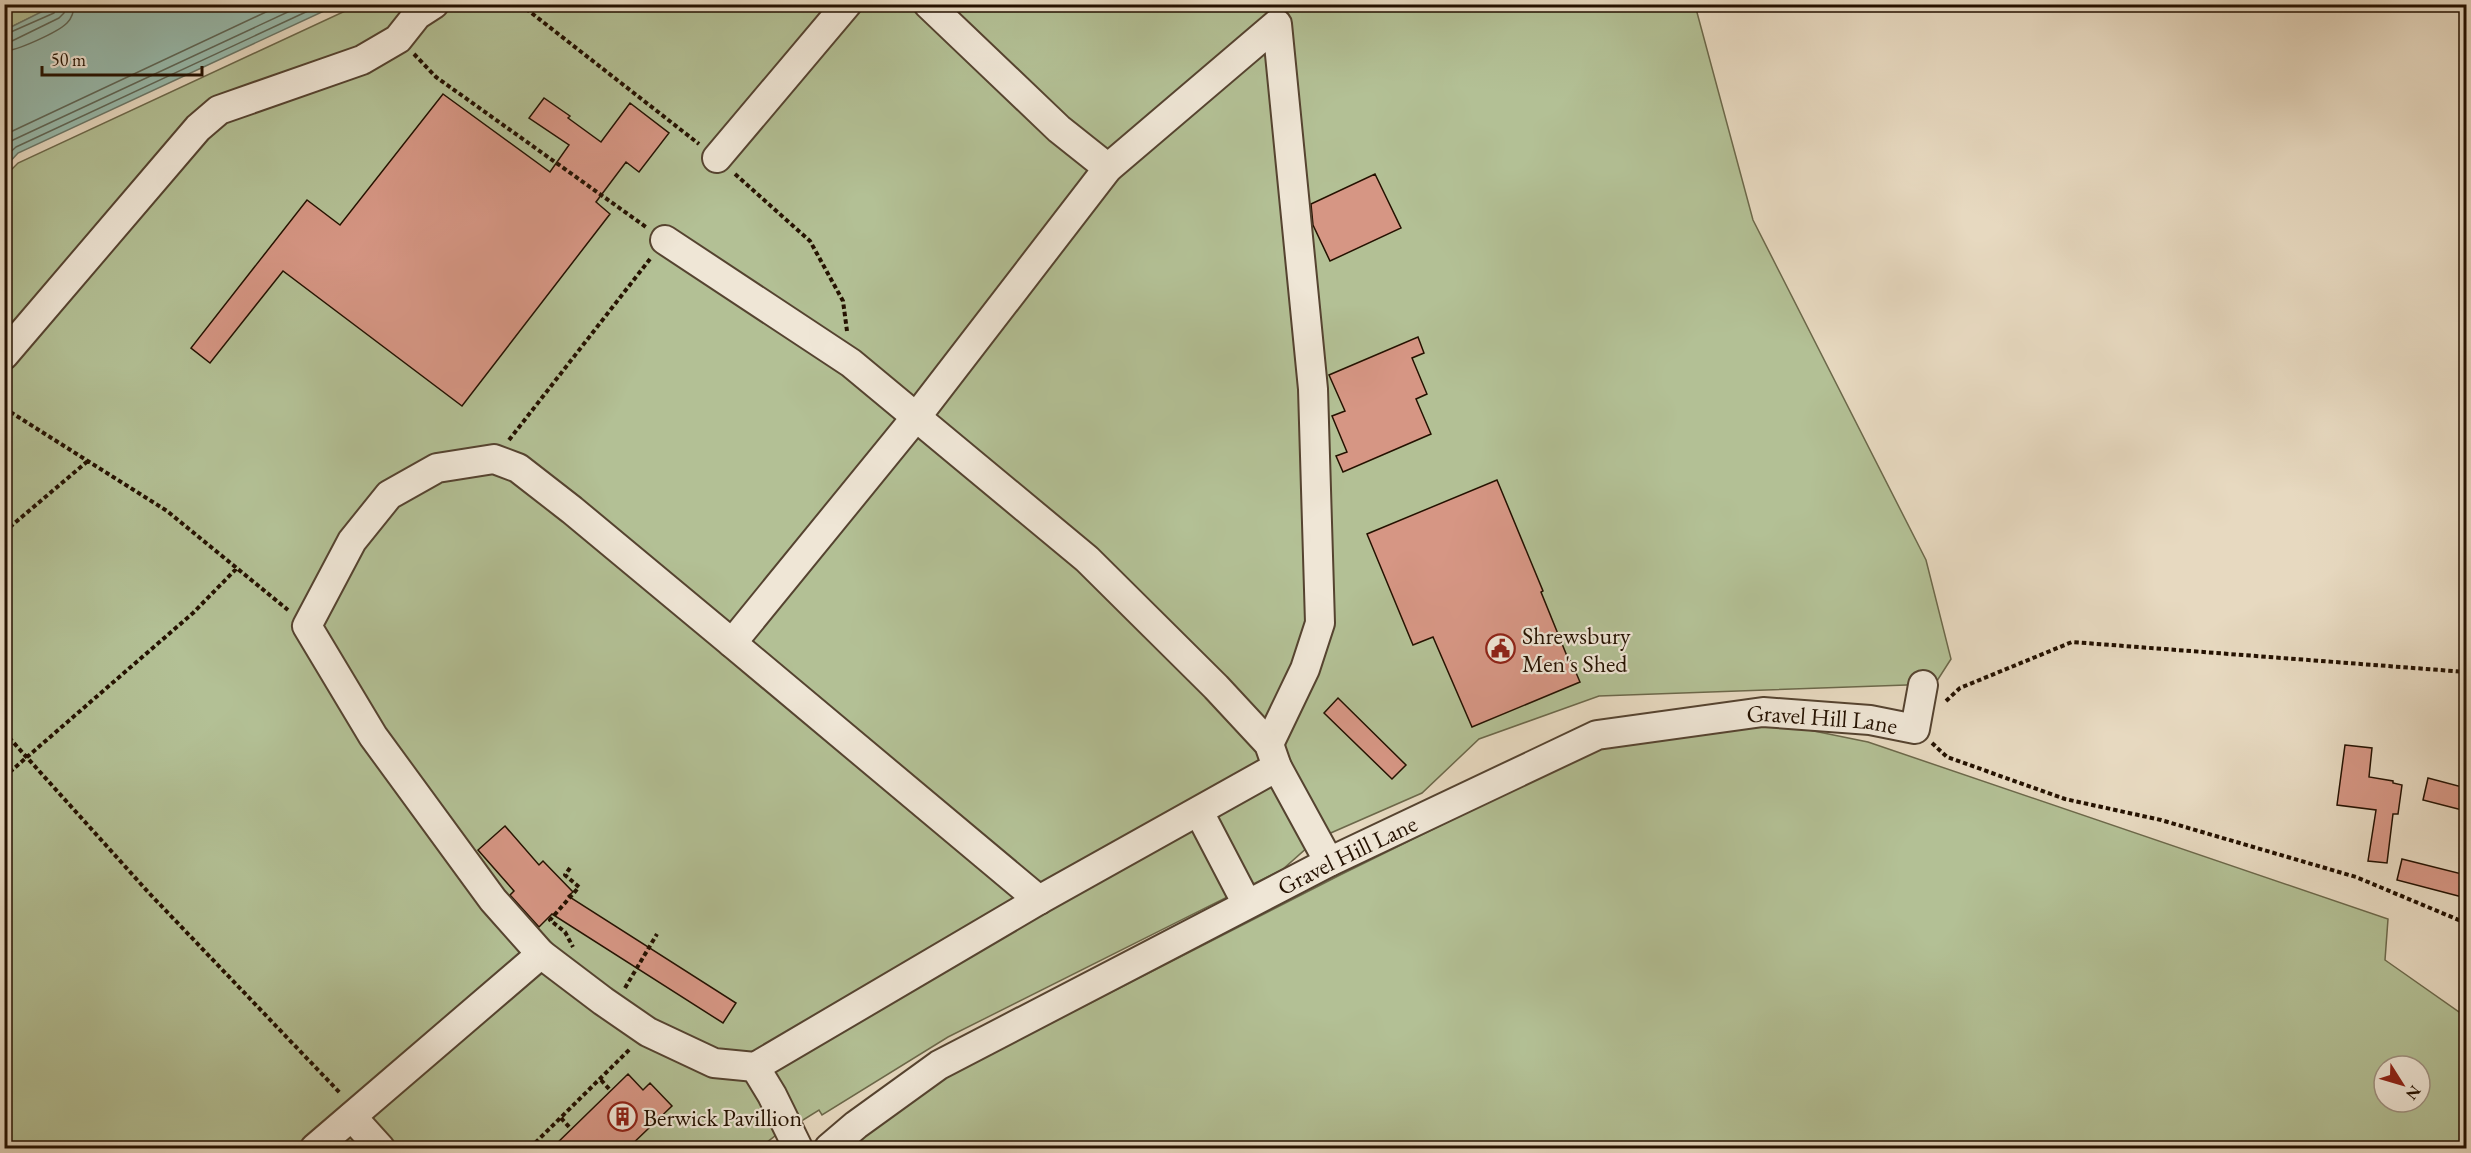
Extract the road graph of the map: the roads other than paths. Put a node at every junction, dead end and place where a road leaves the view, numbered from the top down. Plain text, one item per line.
1 (434, 4) edge
2 (847, 4) edge
3 (928, 4) edge
4 (1275, 14) edge
5 (717, 158) dead end
6 (1108, 168) junction
7 (665, 240) road end
8 (4, 355) edge
9 (916, 416) junction
10 (732, 643) junction
11 (1923, 685) dead end
12 (1273, 756) junction
13 (1199, 812) junction
14 (1329, 862) junction
15 (1039, 900) junction
16 (1247, 904) junction
17 (549, 960) junction
18 (755, 1067) junction
19 (355, 1115) junction
20 (315, 1149) edge
21 (380, 1149) edge
22 (798, 1149) edge
23 (829, 1149) edge

1 - 8 street
2 - 5 street
3 - 6 street
4 - 6 street
4 - 12 street
6 - 9 street
7 - 9 street
9 - 10 street
9 - 12 street
10 - 15 street
10 - 17 street
11 - 14 street, Gravel Hill Lane
12 - 13 street
12 - 14 street
13 - 15 street
13 - 16 street
14 - 16 street, Gravel Hill Lane
15 - 18 street
16 - 23 street, Gravel Hill Lane
17 - 18 street
17 - 19 street
18 - 22 street
19 - 20 street
19 - 21 street

